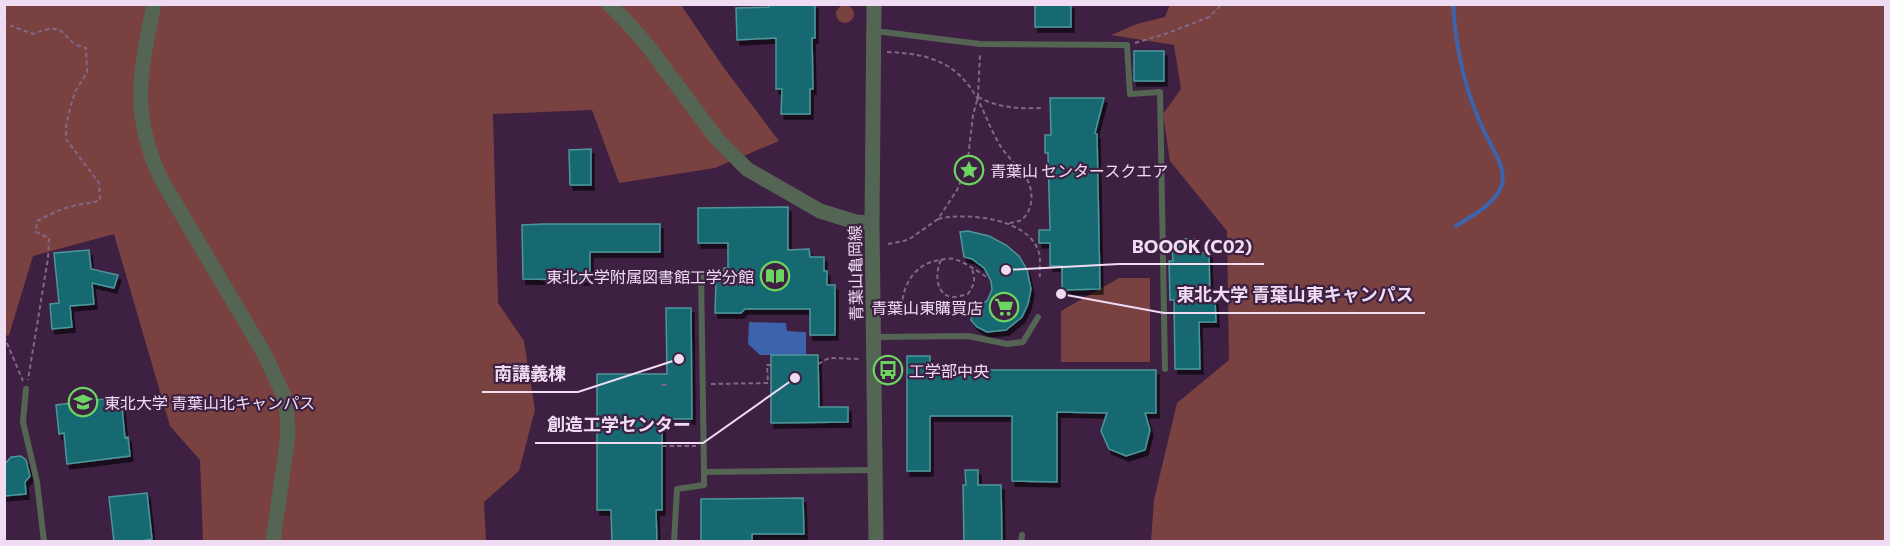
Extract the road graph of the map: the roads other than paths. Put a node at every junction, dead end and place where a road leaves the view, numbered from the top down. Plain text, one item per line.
1 (154, 4) edge
2 (609, 4) edge
3 (874, 4) edge
4 (874, 31) junction
5 (872, 223) junction
6 (701, 272) dead end
7 (1038, 318) dead end
8 (874, 337) junction
9 (1165, 369) dead end
10 (26, 390) road end
11 (875, 470) junction
12 (704, 472) junction
13 (44, 542) edge
14 (273, 542) edge
15 (674, 542) edge
16 (876, 542) edge

1 - 14 street
2 - 5 street
3 - 4 street, 青葉山亀岡線
4 - 5 street, 青葉山亀岡線
4 - 9 lane
5 - 8 street, 青葉山亀岡線
6 - 12 lane
7 - 8 lane
8 - 11 street, 青葉山亀岡線
10 - 13 lane
11 - 12 lane
11 - 16 street, 青葉山亀岡線
12 - 15 lane

